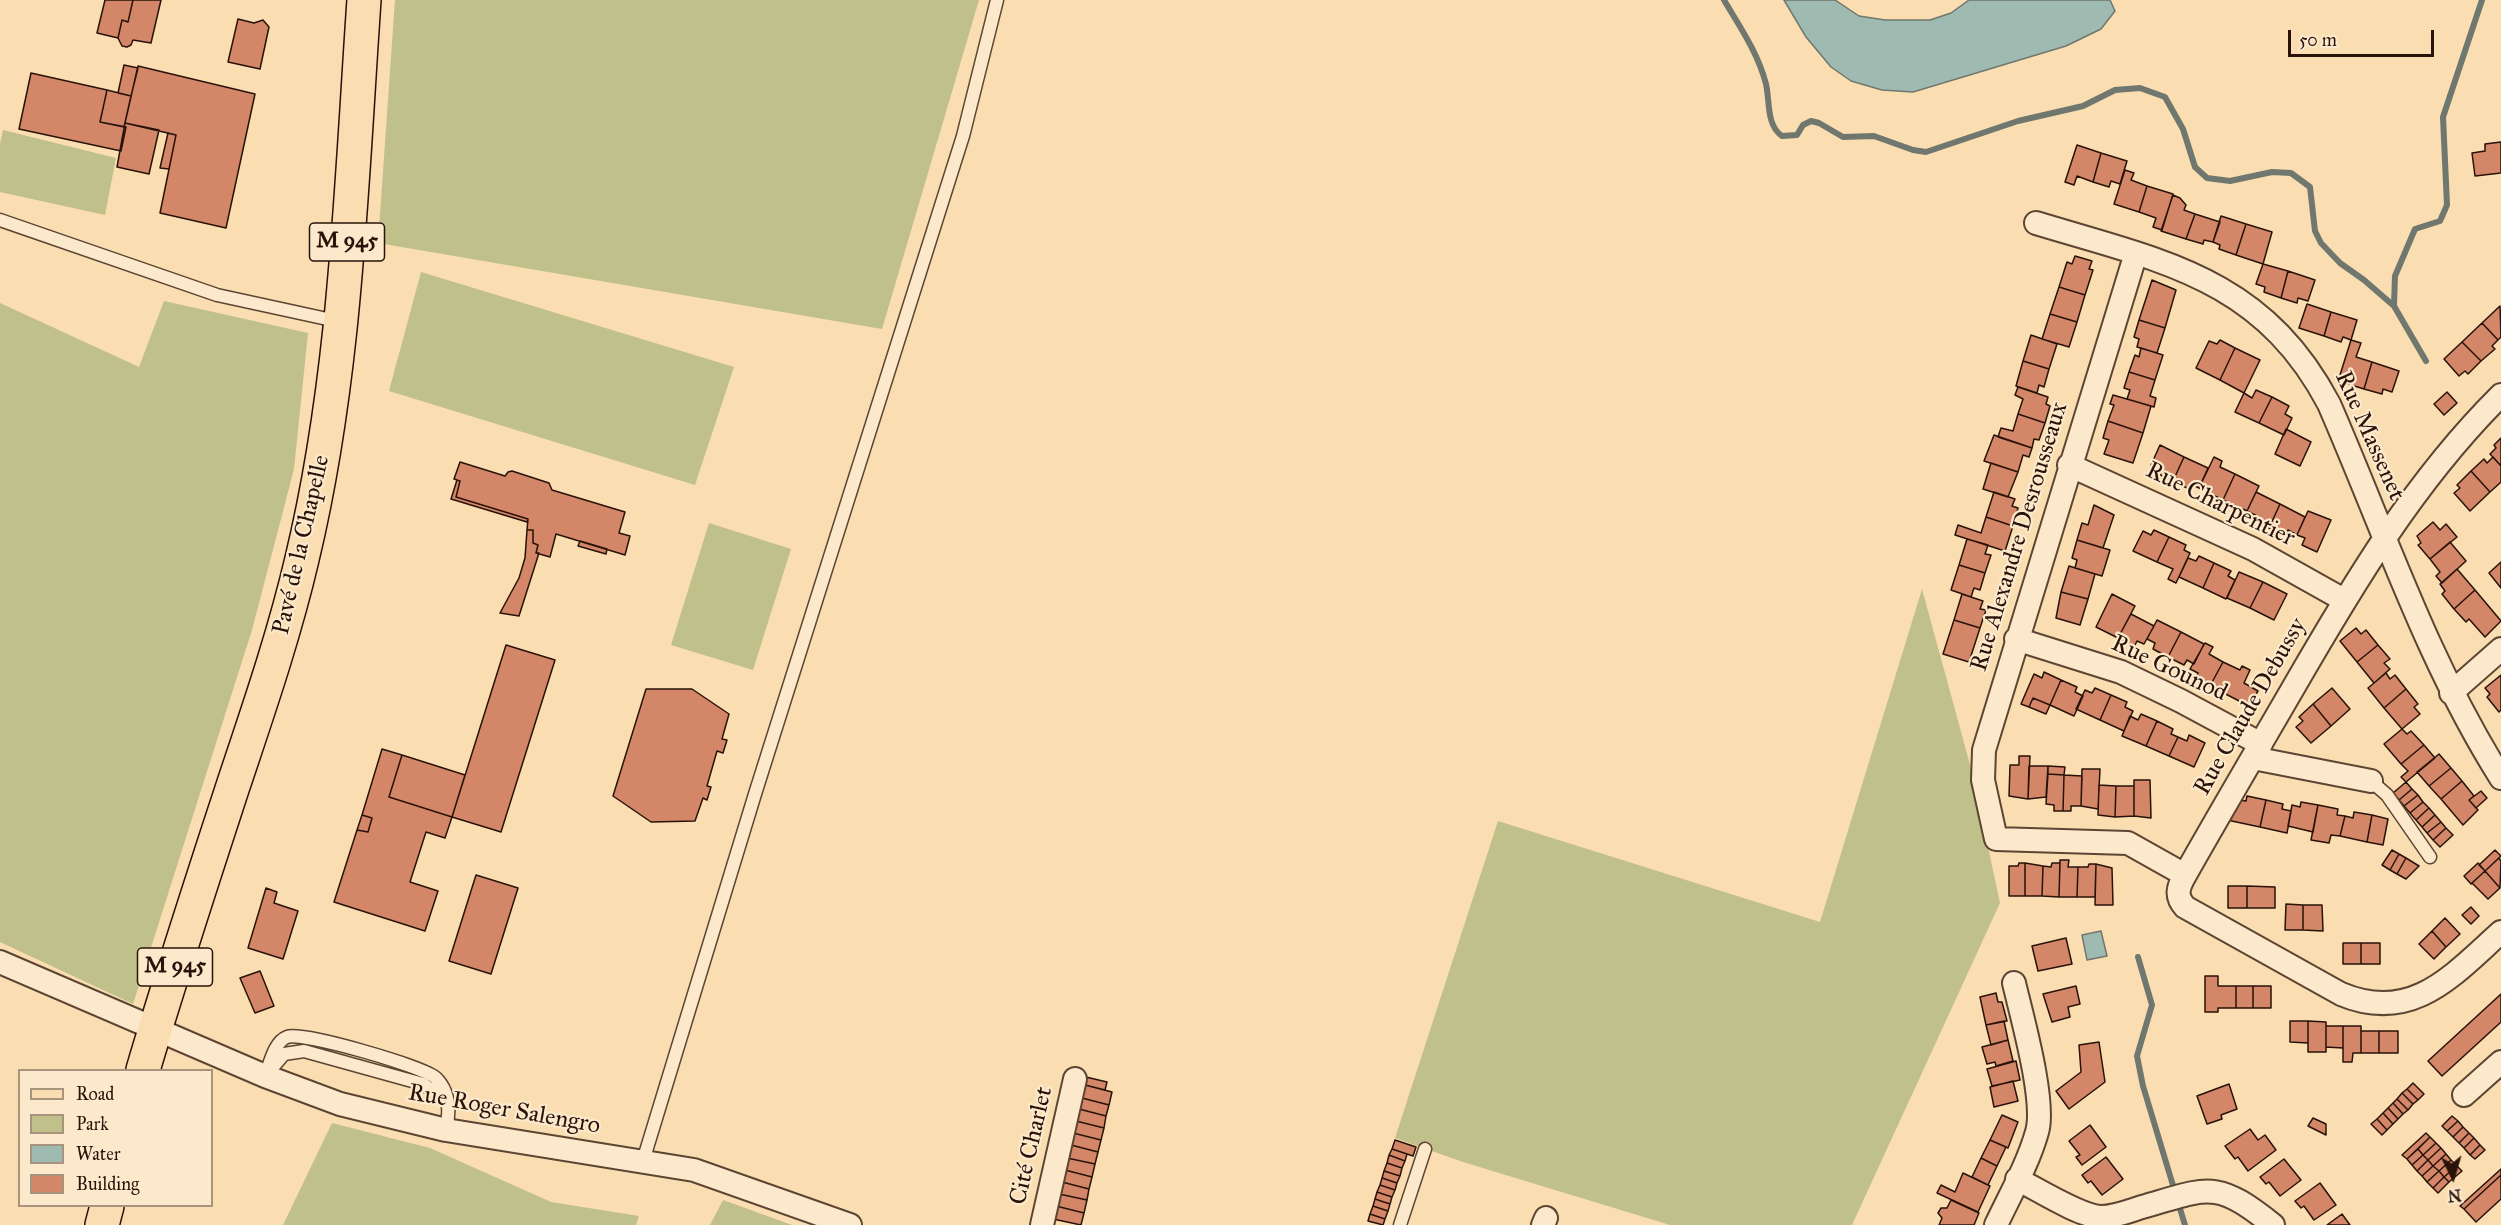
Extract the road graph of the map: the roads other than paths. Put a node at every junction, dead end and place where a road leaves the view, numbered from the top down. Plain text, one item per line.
1 (364, 0) edge
2 (998, 0) edge
3 (0, 220) edge
4 (2036, 223) dead end
5 (2136, 253) junction
6 (342, 322) junction
7 (2501, 394) edge
8 (2069, 465) junction
9 (2385, 538) junction
10 (2344, 600) junction
11 (2016, 639) junction
12 (2501, 649) edge
13 (2451, 693) junction
14 (2257, 751) junction
15 (2501, 777) edge
16 (2371, 781) joint
17 (2430, 857) dead end
18 (2185, 874) junction
19 (2501, 932) edge
20 (0, 962) edge
21 (2014, 983) dead end
22 (155, 1029) junction
23 (2501, 1062) edge
24 (144, 1069) edge
25 (265, 1076) junction
26 (1074, 1079) dead end
27 (2464, 1095) dead end
28 (446, 1130) junction
29 (1425, 1149) dead end
30 (643, 1161) junction
31 (2018, 1179) junction
32 (107, 1207) edge
33 (2085, 1220) edge
34 (102, 1225) edge
35 (850, 1225) edge
36 (1042, 1225) edge
37 (1400, 1225) edge
38 (1996, 1225) edge
39 (2273, 1225) edge

1 - 6 main road, Pavé de la Chapelle / M 945
2 - 30 lane
3 - 6 lane
4 - 5 street, Rue Massenet
5 - 8 street, Rue Alexandre Desrousseaux
5 - 9 street, Rue Massenet
6 - 22 main road, Pavé de la Chapelle / M 945
7 - 9 street, Rue Claude Debussy
8 - 10 street, Rue Charpentier
8 - 11 street, Rue Alexandre Desrousseaux
9 - 10 street, Rue Claude Debussy
9 - 13 street, Rue Massenet
10 - 14 street, Rue Claude Debussy
11 - 14 street, Rue Gounod
11 - 18 street, Rue Alexandre Desrousseaux
12 - 13 street
13 - 15 street, Rue Massenet
14 - 16 street, Rue Gounod
14 - 18 street, Rue Claude Debussy
16 - 17 lane
18 - 19 street, Rue Claude Debussy
20 - 22 street, Rue Roger Salengro
21 - 31 street
22 - 24 main road, Pavé de la Chapelle / M 945
22 - 25 street, Rue Roger Salengro
23 - 27 street
25 - 28 street, Rue Roger Salengro
25 - 28 lane
26 - 36 street, Cité Charlet
28 - 30 street, Rue Roger Salengro
29 - 37 lane
30 - 35 street, Rue Roger Salengro
31 - 33 street
31 - 38 street
32 - 34 main road
33 - 39 street

